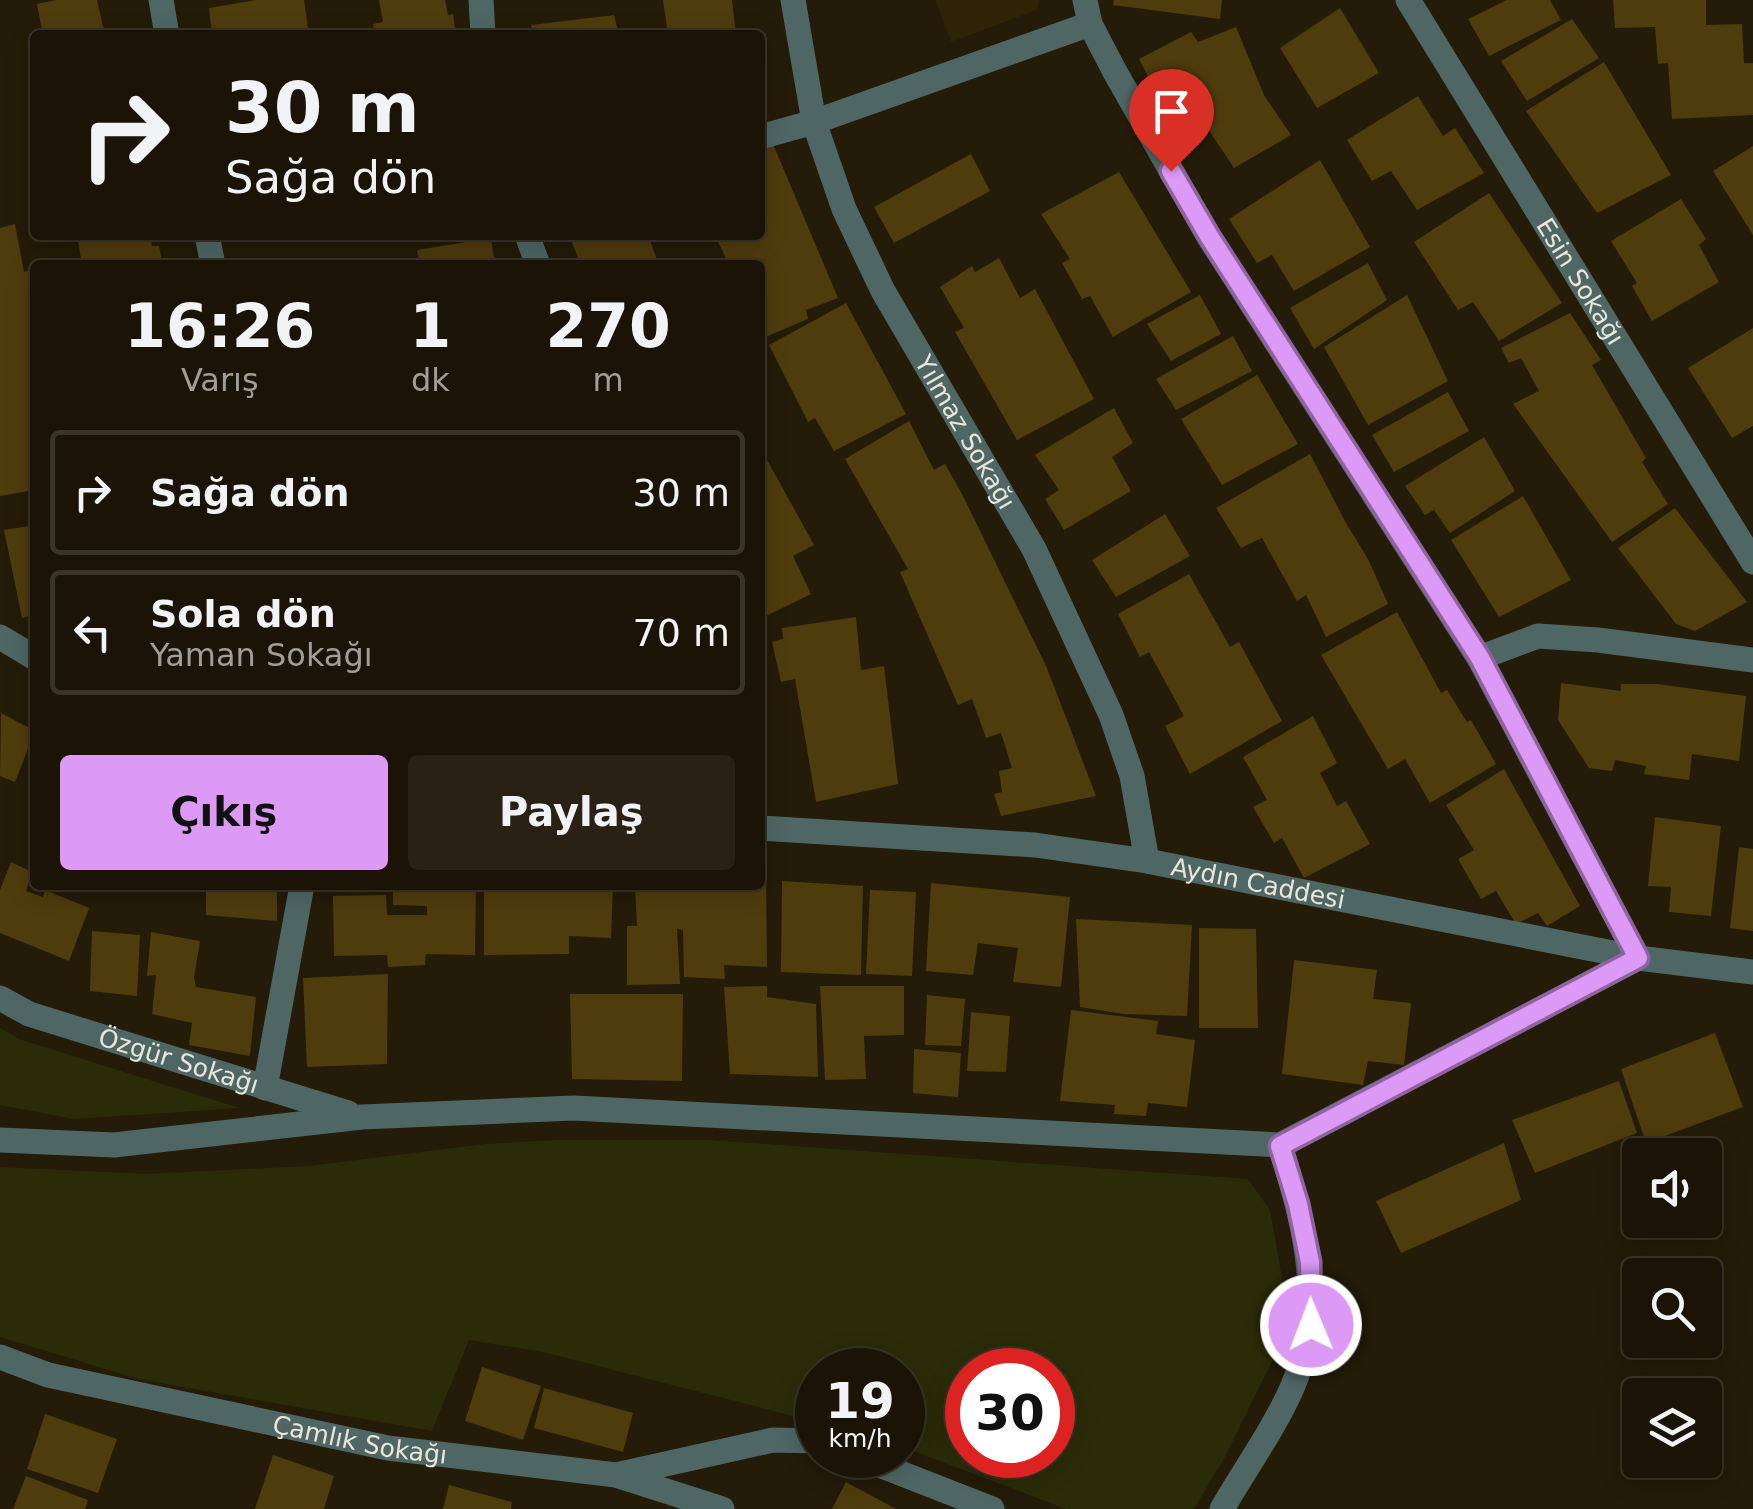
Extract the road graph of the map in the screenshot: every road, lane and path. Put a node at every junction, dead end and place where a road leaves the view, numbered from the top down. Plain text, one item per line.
1 (161, 0) edge
2 (480, 0) edge
3 (793, 0) edge
4 (1408, 0) edge
5 (1088, 12) edge
6 (166, 30) edge
7 (483, 30) edge
8 (814, 122) junction
9 (765, 136) edge
10 (1753, 562) edge
11 (0, 637) edge
12 (30, 655) edge
13 (1480, 658) junction
14 (1753, 660) edge
15 (765, 824) edge
16 (1147, 861) junction
17 (301, 890) edge
18 (1638, 958) junction
19 (1753, 972) edge
20 (0, 998) edge
21 (265, 1088) junction
22 (362, 1117) junction
23 (0, 1140) edge
24 (1280, 1146) junction
25 (0, 1356) edge
26 (795, 1440) edge
27 (616, 1475) junction
28 (913, 1478) edge
29 (722, 1509) edge
30 (992, 1509) edge
31 (1222, 1509) edge

1 - 6 street
2 - 7 street
3 - 8 street, Yılmaz Sokağı
4 - 10 street, Esin Sokağı
5 - 8 street
5 - 13 street
8 - 9 street
8 - 16 street, Yılmaz Sokağı
11 - 12 street
13 - 14 street
13 - 18 street
15 - 16 street, Aydın Caddesi
16 - 18 street, Aydın Caddesi
17 - 21 street
18 - 19 street, Aydın Caddesi
18 - 24 street
20 - 21 street, Özgür Sokağı
21 - 22 street, Özgür Sokağı
22 - 23 street
22 - 24 street
24 - 31 street
25 - 27 street, Çamlık Sokağı
26 - 27 street
27 - 29 street, Çamlık Sokağı
28 - 30 street

